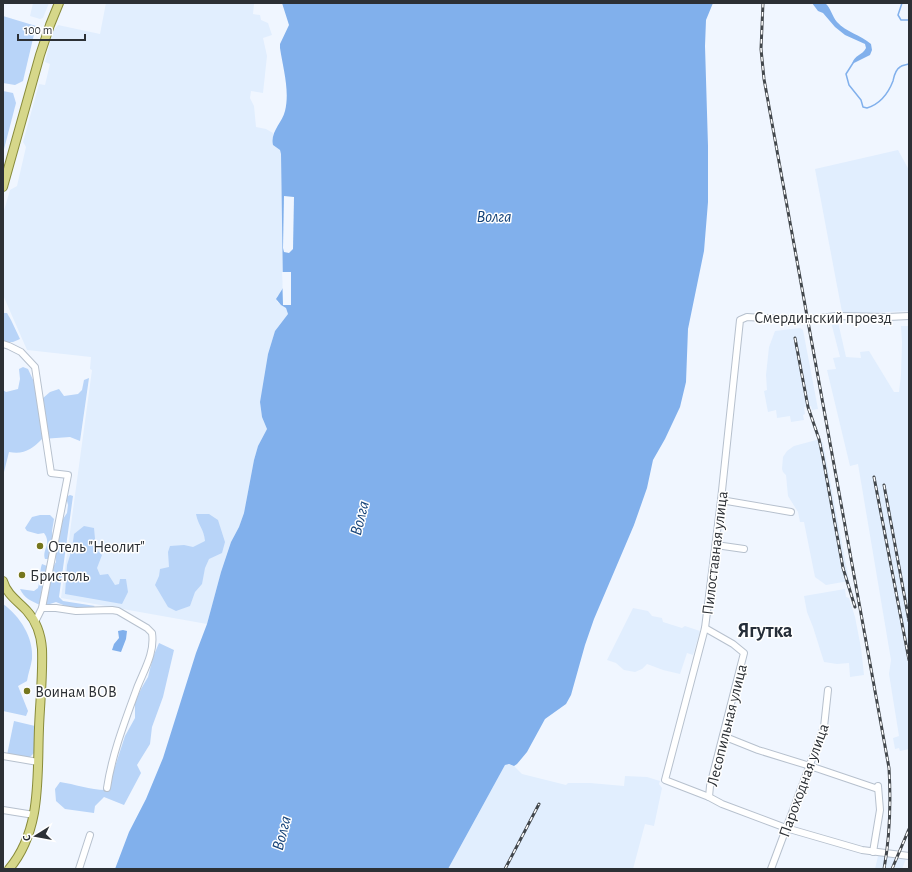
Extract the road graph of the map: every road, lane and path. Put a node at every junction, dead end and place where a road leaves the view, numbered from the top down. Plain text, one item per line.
1 (59, 3) edge
2 (3, 187) edge
3 (909, 316) edge
4 (739, 322) joint
5 (3, 344) edge
6 (721, 500) junction
7 (791, 512) dead end
8 (716, 545) junction
9 (744, 549) dead end
10 (3, 581) edge
11 (5, 590) edge
12 (42, 608) junction
13 (35, 622) junction
14 (705, 628) junction
15 (828, 690) dead end
16 (723, 736) junction
17 (3, 756) edge
18 (38, 762) junction
19 (810, 766) junction
20 (107, 788) dead end
21 (709, 798) junction
22 (3, 810) edge
23 (34, 815) junction
24 (786, 828) junction
25 (90, 835) dead end
26 (873, 852) junction
27 (909, 856) edge
28 (9, 869) edge
29 (79, 869) edge
30 (771, 869) edge

1 - 2 main road
3 - 4 street, Смердинский проезд
4 - 6 street, Пилоставная улица
5 - 12 street
6 - 7 street
6 - 8 street, Пилоставная улица
8 - 9 street
8 - 14 street, Пилоставная улица
10 - 11 main road
11 - 13 main road
12 - 13 street
12 - 20 street
13 - 18 main road
14 - 16 street, Лесопильная улица
14 - 21 street, Пилоставная улица
15 - 19 street, Пароходная улица
16 - 19 street
16 - 21 street, Лесопильная улица
17 - 18 street
18 - 23 main road
19 - 24 street, Пароходная улица
19 - 26 street
21 - 24 street
22 - 23 street
23 - 28 main road
24 - 26 street
24 - 30 street, Пароходная улица
25 - 29 street
26 - 27 street

